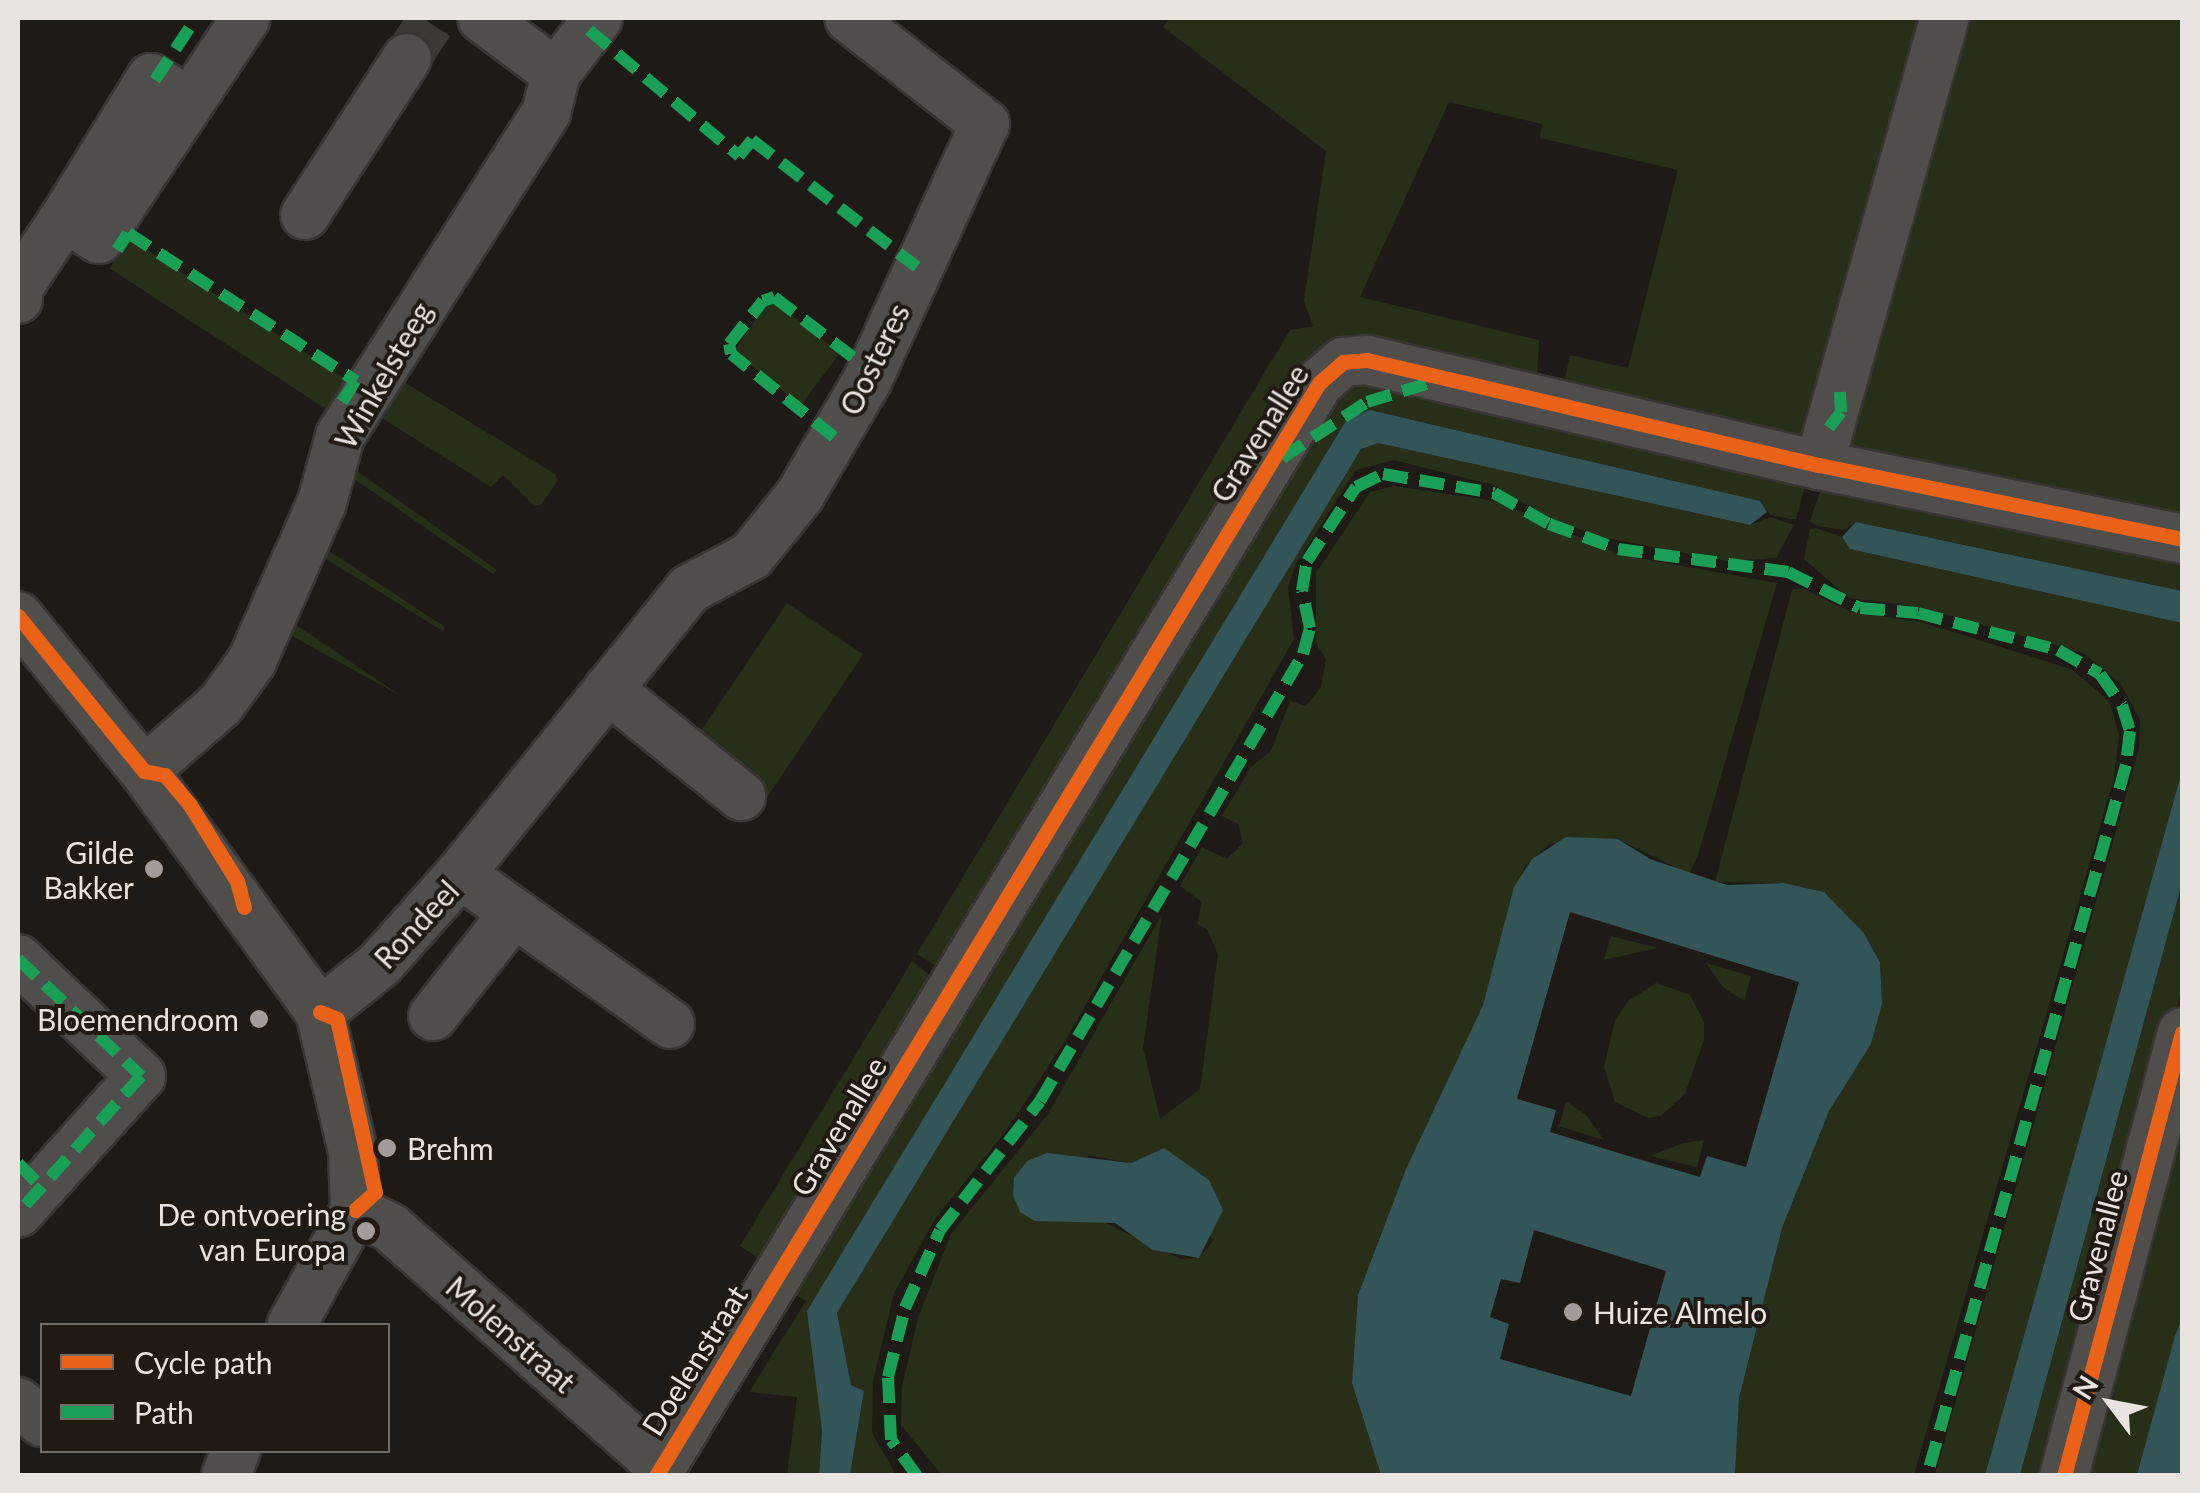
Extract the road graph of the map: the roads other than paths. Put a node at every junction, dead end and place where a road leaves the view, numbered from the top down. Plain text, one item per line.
1 (246, 18) edge
2 (482, 18) edge
3 (598, 18) edge
4 (849, 18) edge
5 (1945, 18) edge
6 (406, 58) tunnel mouth
7 (556, 73) junction
8 (305, 215) dead end
9 (18, 298) edge
10 (1819, 464) junction
11 (2182, 539) edge
12 (18, 616) edge
13 (608, 689) junction
14 (144, 771) junction
15 (740, 796) dead end
16 (460, 874) junction
17 (514, 912) junction
18 (18, 959) edge
19 (320, 1012) junction
20 (433, 1016) dead end
21 (670, 1024) dead end
22 (2182, 1032) edge
23 (25, 1188) edge
24 (355, 1210) junction
25 (780, 1273) joint
26 (292, 1323) edge
27 (18, 1402) edge
28 (40, 1420) edge
29 (658, 1471) edge
30 (2064, 1476) edge

1 - 9 street
2 - 7 street
3 - 7 street, Winkelsteeg
4 - 13 street, Oosteres
5 - 10 street
6 - 8 street
7 - 14 street, Winkelsteeg
10 - 11 street, Gravenallee
10 - 25 street, Gravenallee
12 - 14 street
13 - 15 street
13 - 16 street, Oosteres
14 - 19 street
16 - 17 street, Rondeel
16 - 19 street, Rondeel
17 - 20 street
17 - 21 street, Rondeel
18 - 23 street
19 - 24 street
22 - 30 street, Gravenallee
24 - 26 street
24 - 29 street, Molenstraat
25 - 29 street, Doelenstraat
27 - 28 street

